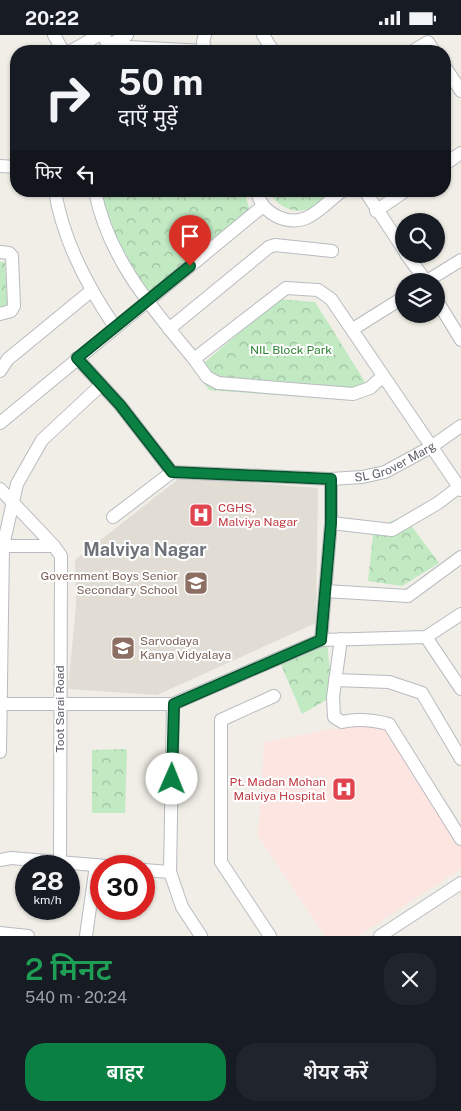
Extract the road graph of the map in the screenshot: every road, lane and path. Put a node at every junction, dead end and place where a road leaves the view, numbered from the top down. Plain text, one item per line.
1 (99, 35) edge
2 (127, 35) edge
3 (107, 44) edge
4 (82, 45) edge
5 (121, 45) edge
6 (451, 76) edge
7 (461, 91) edge
8 (58, 197) edge
9 (96, 197) edge
10 (259, 197) edge
11 (334, 197) edge
12 (368, 197) edge
13 (396, 197) edge
14 (263, 206) junction
15 (376, 211) junction
16 (395, 237) edge
17 (332, 251) dead end
18 (0, 252) edge
19 (461, 260) edge
20 (439, 273) edge
21 (91, 291) junction
22 (146, 301) junction
23 (395, 303) edge
24 (445, 312) edge
25 (0, 314) edge
26 (115, 327) junction
27 (169, 329) junction
28 (353, 329) junction
29 (459, 331) edge
30 (77, 358) junction
31 (194, 359) junction
32 (0, 371) edge
33 (383, 376) junction
34 (101, 385) junction
35 (0, 423) edge
36 (461, 426) edge
37 (431, 447) junction
38 (172, 472) junction
39 (331, 479) junction
40 (0, 489) edge
41 (460, 489) edge
42 (13, 503) junction
43 (113, 517) dead end
44 (331, 523) junction
45 (2, 546) edge
46 (57, 551) junction
47 (461, 557) edge
48 (325, 591) junction
49 (461, 614) edge
50 (426, 637) junction
51 (341, 639) junction
52 (321, 640) junction
53 (335, 681) junction
54 (461, 689) edge
55 (274, 696) dead end
56 (1, 704) edge
57 (60, 704) junction
58 (174, 704) junction
59 (0, 752) edge
60 (461, 759) edge
61 (461, 839) edge
62 (60, 855) edge
63 (6, 859) edge
64 (0, 871) edge
65 (155, 871) edge
66 (170, 872) junction
67 (459, 890) edge
68 (90, 917) edge
69 (0, 933) edge
70 (387, 934) edge
71 (28, 936) edge
72 (86, 936) edge
73 (201, 936) edge
74 (270, 936) edge

1 - 4 street
2 - 3 street
3 - 5 street
6 - 7 street
8 - 21 street
9 - 22 street
10 - 14 street
11 - 14 street
12 - 15 street
13 - 15 street
14 - 22 street
15 - 16 street
17 - 27 street
18 - 25 street
19 - 20 street
21 - 26 street
21 - 32 street
22 - 26 street
22 - 27 street
23 - 28 street
24 - 29 street
26 - 30 street
27 - 31 street
28 - 31 street
28 - 33 street
30 - 34 street
30 - 35 street
31 - 33 street
33 - 37 street
34 - 38 street
34 - 42 street
36 - 37 street, SL Grover Marg
37 - 39 street, SL Grover Marg
37 - 41 street
38 - 39 street, SL Grover Marg
38 - 43 street
39 - 44 street
40 - 42 street
41 - 44 street
42 - 45 street
42 - 46 street
44 - 48 street
45 - 46 street
45 - 56 street
46 - 57 street, Toot Sarai Road
47 - 48 street
48 - 52 street
49 - 50 street
50 - 51 street
50 - 54 street
51 - 52 street
51 - 53 street
52 - 58 street
53 - 60 street
53 - 61 street
55 - 74 street
56 - 57 street
56 - 59 street
57 - 58 street
57 - 62 street, Toot Sarai Road
58 - 66 street
63 - 64 street
65 - 66 street
66 - 73 street
67 - 70 street
68 - 72 street
69 - 71 street

